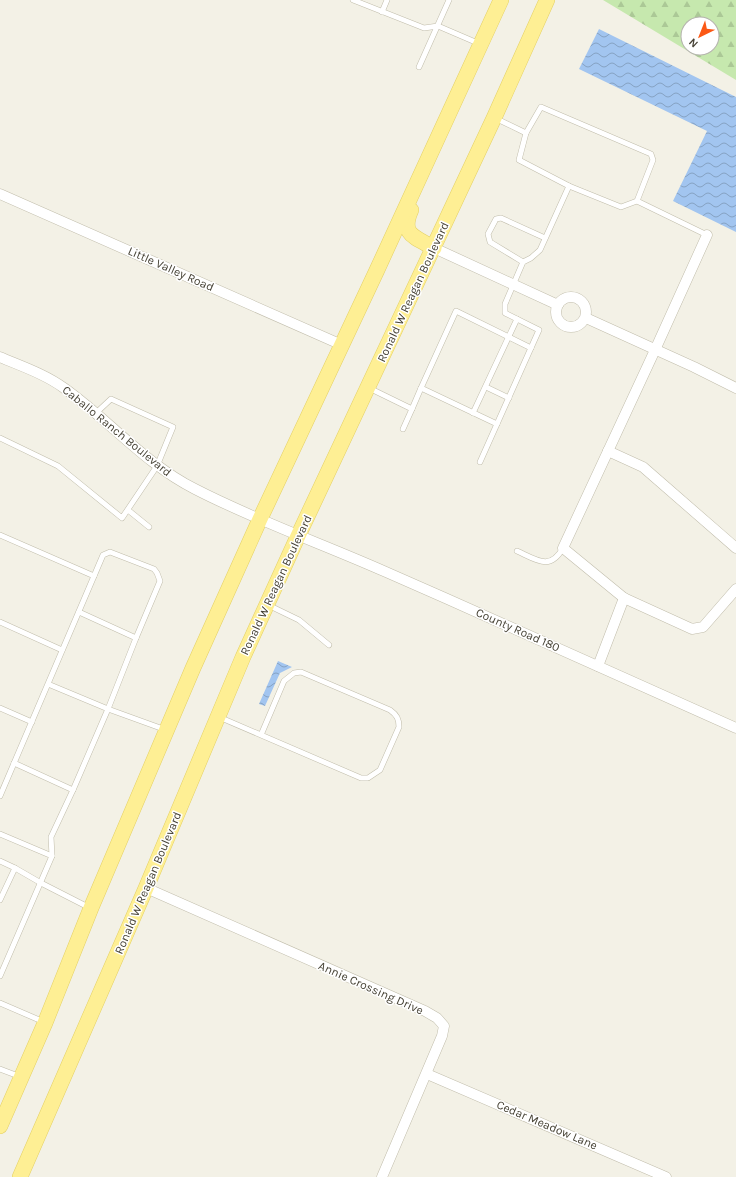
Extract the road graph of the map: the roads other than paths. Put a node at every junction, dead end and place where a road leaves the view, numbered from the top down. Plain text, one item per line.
1 (353, 0) edge
2 (387, 0) edge
3 (449, 0) edge
4 (501, 0) edge
5 (547, 0) edge
6 (382, 12) junction
7 (438, 26) junction
8 (481, 44) junction
9 (419, 67) dead end
10 (494, 118) junction
11 (526, 133) junction
12 (428, 161) junction
13 (569, 186) junction
14 (0, 194) edge
15 (636, 201) junction
16 (707, 235) joint
17 (545, 238) junction
18 (434, 248) junction
19 (523, 262) junction
20 (513, 284) junction
21 (558, 305) junction
22 (586, 318) junction
23 (517, 319) junction
24 (509, 337) junction
25 (342, 345) junction
26 (531, 348) junction
27 (655, 350) junction
28 (0, 357) edge
29 (486, 387) junction
30 (368, 388) junction
31 (421, 388) junction
32 (736, 388) edge
33 (509, 398) junction
34 (412, 409) junction
35 (96, 413) junction
36 (473, 413) junction
37 (497, 424) junction
38 (403, 429) dead end
39 (0, 438) edge
40 (608, 451) junction
41 (480, 462) dead end
42 (157, 466) junction
43 (128, 510) junction
44 (260, 519) junction
45 (149, 527) dead end
46 (0, 535) edge
47 (298, 536) junction
48 (563, 548) junction
49 (736, 548) edge
50 (517, 551) dead end
51 (94, 576) junction
52 (736, 589) edge
53 (624, 598) junction
54 (267, 605) junction
55 (79, 612) junction
56 (0, 622) edge
57 (136, 638) junction
58 (329, 645) dead end
59 (62, 650) junction
60 (598, 666) junction
61 (48, 684) junction
62 (0, 708) edge
63 (108, 709) junction
64 (218, 717) junction
65 (32, 722) junction
66 (736, 728) edge
67 (166, 730) junction
68 (260, 735) junction
69 (14, 764) junction
70 (74, 790) junction
71 (0, 794) edge
72 (0, 834) edge
73 (52, 856) junction
74 (0, 860) edge
75 (15, 868) junction
76 (41, 883) junction
77 (146, 888) junction
78 (0, 900) edge
79 (91, 908) junction
80 (0, 976) edge
81 (0, 1003) edge
82 (45, 1023) junction
83 (0, 1069) edge
84 (427, 1074) junction
85 (22, 1078) junction
86 (0, 1126) edge
87 (20, 1177) edge
88 (382, 1177) edge
89 (666, 1177) edge

1 - 6 lane
2 - 6 lane
3 - 7 lane
4 - 8 main road
5 - 10 main road, Ronald W Reagan Boulevard
6 - 7 lane
7 - 8 lane
7 - 9 lane
8 - 12 main road
10 - 11 lane
10 - 18 main road, Ronald W Reagan Boulevard
11 - 13 lane
11 - 15 lane
12 - 18 main road
12 - 25 main road
13 - 15 lane
13 - 17 lane
14 - 25 street, Little Valley Road
15 - 16 lane
16 - 27 street
17 - 19 lane
17 - 19 lane
18 - 20 street
18 - 30 main road, Ronald W Reagan Boulevard
19 - 20 lane
20 - 21 street
20 - 23 lane
21 - 22 street
21 - 22 street
22 - 27 street
23 - 24 lane
23 - 26 lane
24 - 26 lane
24 - 29 lane
24 - 31 lane
25 - 44 main road
26 - 33 lane
27 - 32 street
27 - 40 street
28 - 35 street, Caballo Ranch Boulevard
29 - 33 lane
29 - 36 lane
30 - 34 lane
30 - 47 main road, Ronald W Reagan Boulevard
31 - 34 lane
31 - 36 lane
33 - 37 lane
34 - 38 lane
35 - 42 street, Caballo Ranch Boulevard
35 - 42 lane
36 - 37 lane
37 - 41 lane
39 - 43 lane
40 - 48 street
40 - 49 street
42 - 43 lane
42 - 44 street, Caballo Ranch Boulevard
43 - 45 lane
44 - 47 street, Caballo Ranch Boulevard
44 - 67 main road
46 - 51 lane
47 - 54 main road, Ronald W Reagan Boulevard
47 - 60 street, County Road 180
48 - 50 lane
48 - 53 street
51 - 55 lane
51 - 57 lane
52 - 53 street
53 - 60 street
54 - 58 lane
54 - 64 main road, Ronald W Reagan Boulevard
55 - 57 lane
55 - 59 lane
56 - 59 lane
57 - 63 lane
59 - 61 lane
60 - 66 street, County Road 180
61 - 63 lane
61 - 65 lane
62 - 65 lane
63 - 67 lane
63 - 70 lane
64 - 68 lane
64 - 77 main road, Ronald W Reagan Boulevard
65 - 69 lane
67 - 79 main road
68 - 68 lane
69 - 70 lane
69 - 71 lane
70 - 73 lane
72 - 73 lane
73 - 76 lane
74 - 75 lane
75 - 76 lane
75 - 78 lane
76 - 79 lane
76 - 80 lane
77 - 84 street, Annie Crossing Drive
77 - 87 main road, Ronald W Reagan Boulevard
79 - 82 main road
81 - 82 lane
82 - 85 main road
83 - 85 lane
84 - 88 street, Annie Crossing Drive
84 - 89 street, Cedar Meadow Lane
85 - 86 main road

